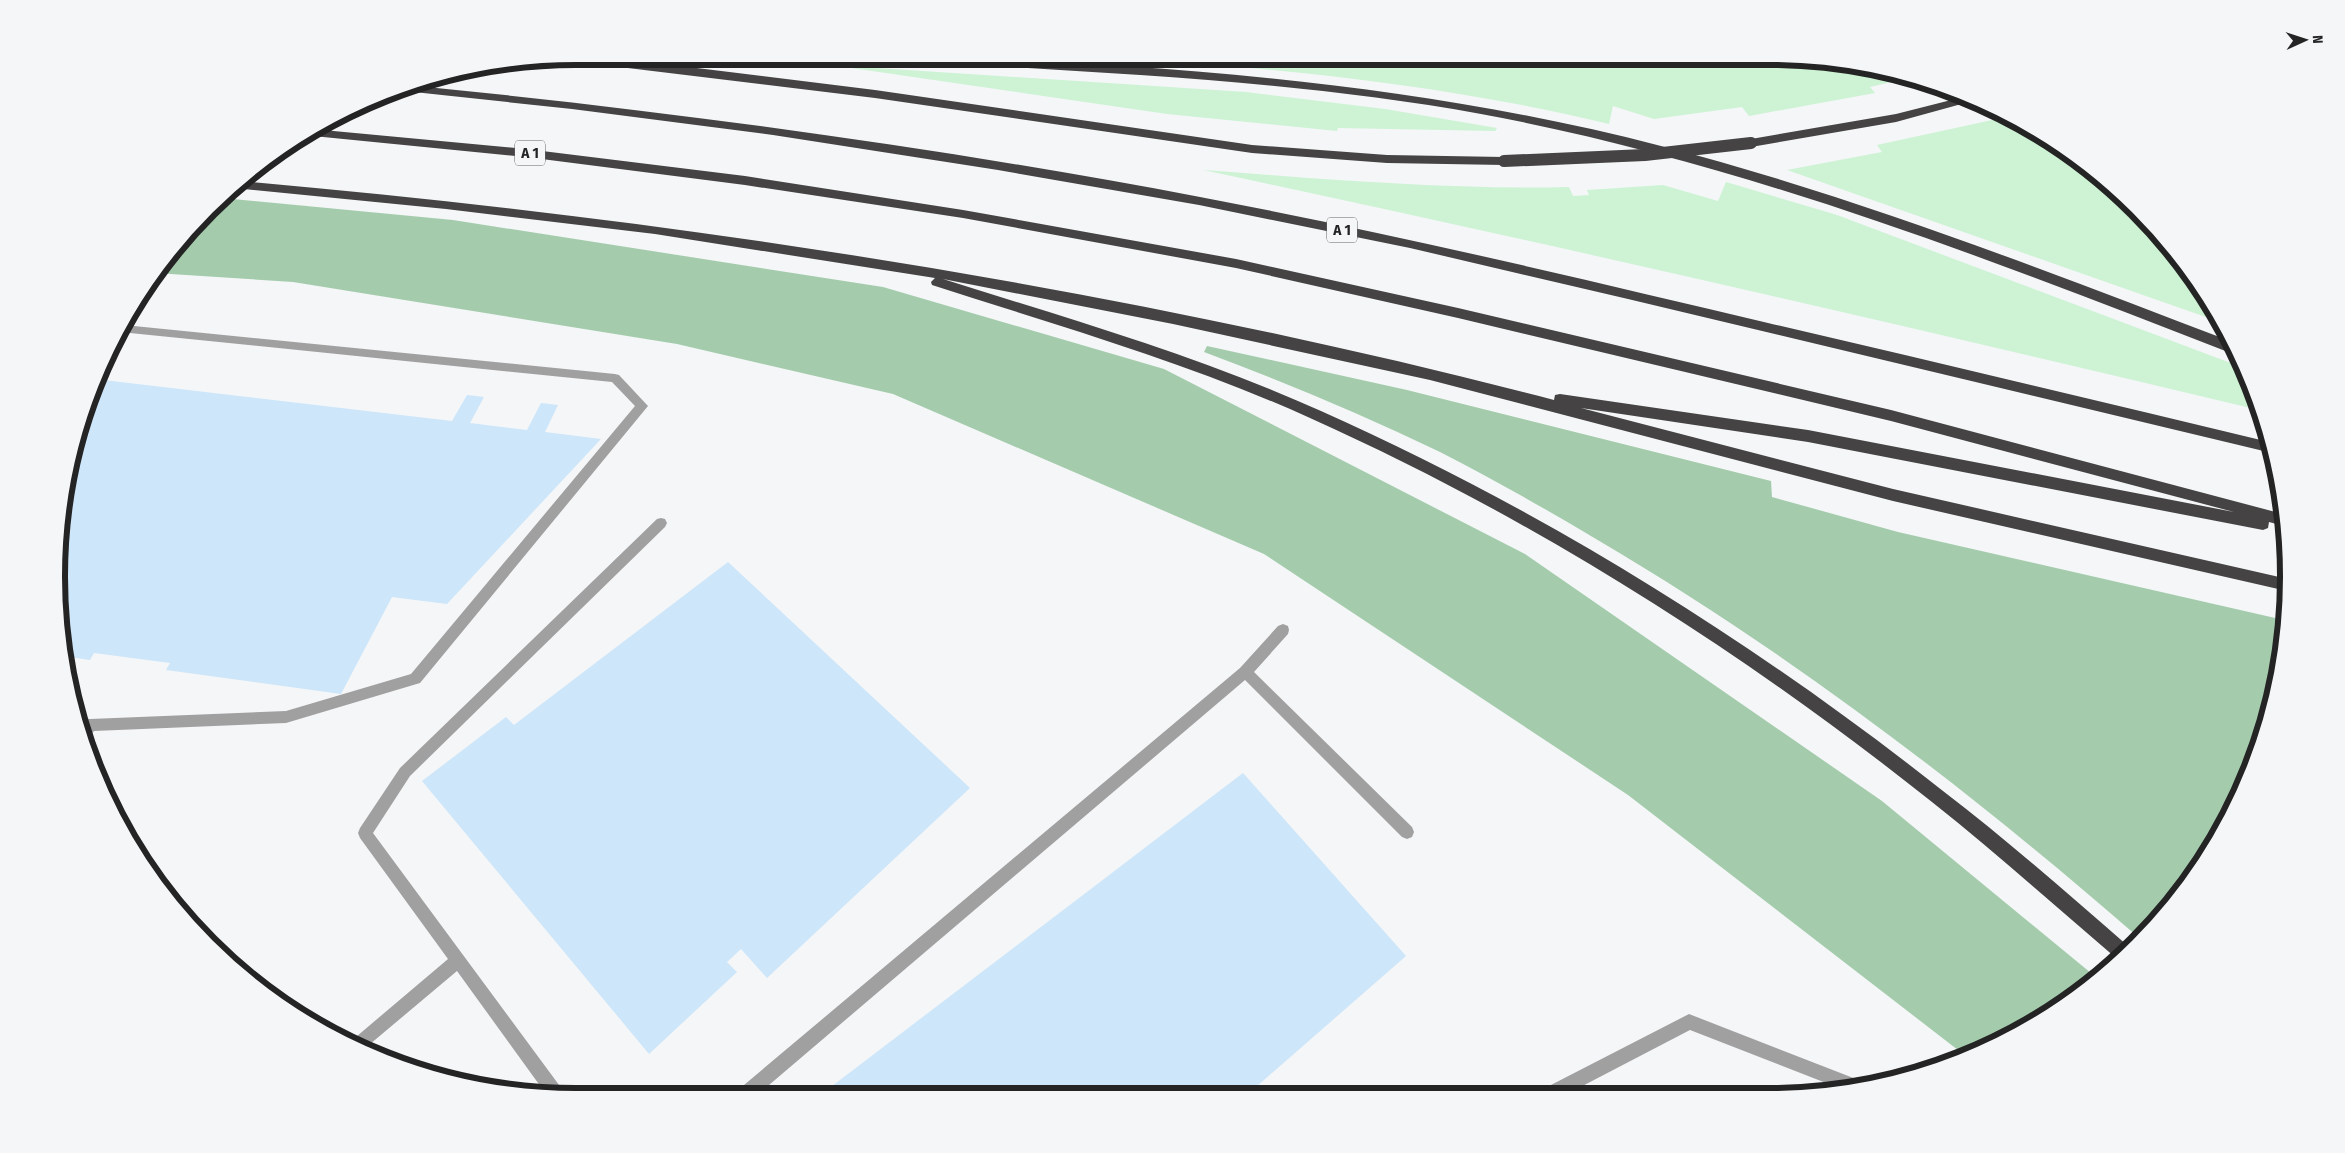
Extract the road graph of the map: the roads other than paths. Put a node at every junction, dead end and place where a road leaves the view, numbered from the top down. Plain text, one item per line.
1 (648, 65) edge
2 (1037, 65) edge
3 (419, 90) edge
4 (1958, 102) edge
5 (322, 133) edge
6 (247, 186) edge
7 (880, 264) junction
8 (130, 329) edge
9 (2224, 345) edge
10 (1484, 388) junction
11 (2264, 446) edge
12 (2277, 518) edge
13 (660, 523) dead end
14 (2278, 527) edge
15 (2280, 583) edge
16 (1283, 630) dead end
17 (1245, 672) junction
18 (88, 728) edge
19 (1406, 832) dead end
20 (2119, 949) edge
21 (458, 960) junction
22 (362, 1041) edge
23 (1844, 1082) edge
24 (550, 1087) edge
25 (753, 1088) edge
26 (1562, 1088) edge

1 - 4 highway, bridge
2 - 9 highway
3 - 11 highway, A 1
5 - 12 highway, A 1
6 - 7 highway
7 - 10 highway
7 - 20 highway
8 - 18 lane
10 - 14 highway
10 - 15 highway
13 - 21 lane
16 - 17 lane
17 - 19 lane
17 - 25 lane
21 - 22 lane
21 - 24 lane
23 - 26 lane

